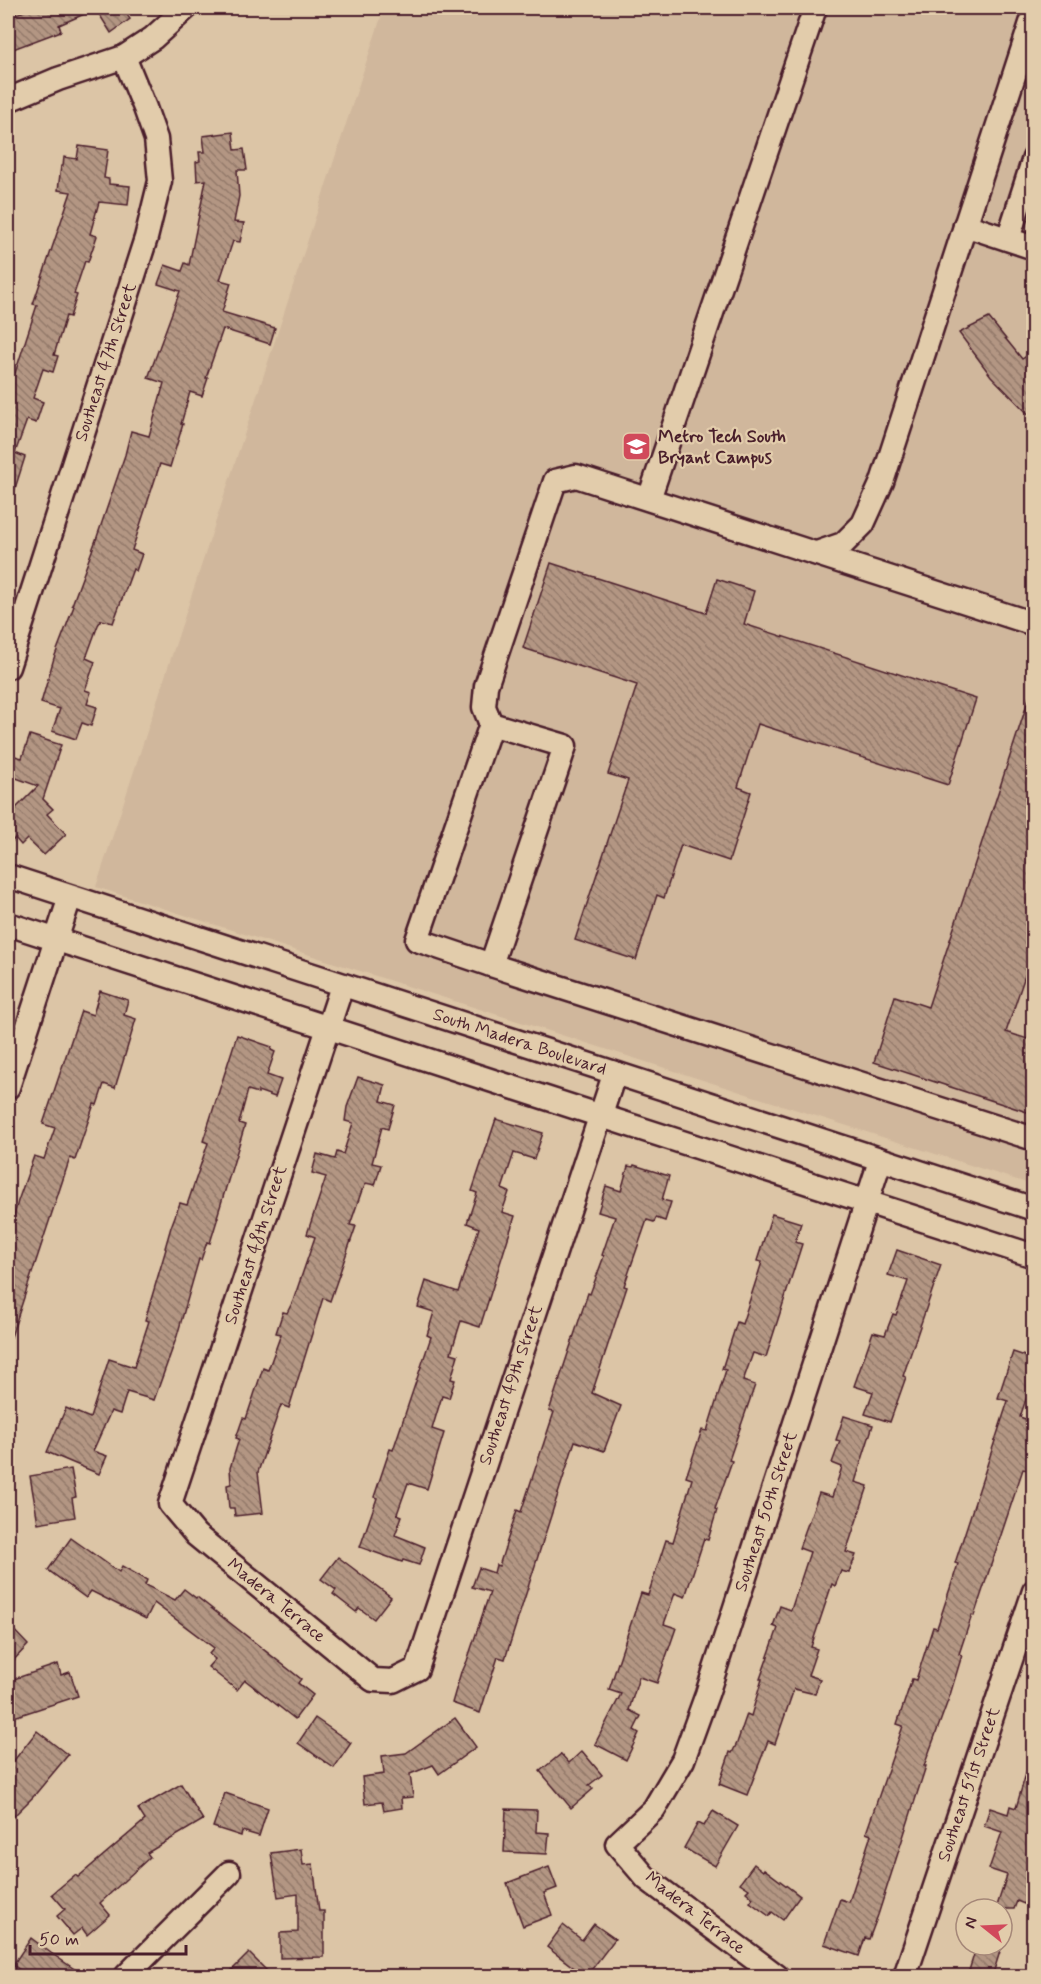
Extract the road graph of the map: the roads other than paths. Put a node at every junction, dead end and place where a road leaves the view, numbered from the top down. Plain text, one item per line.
1 (186, 8) edge
2 (815, 8) edge
3 (1034, 14) edge
4 (124, 57) junction
5 (8, 100) edge
6 (1034, 158) edge
7 (965, 225) junction
8 (1008, 239) junction
9 (1034, 248) edge
10 (649, 499) junction
11 (817, 553) junction
12 (1034, 624) edge
13 (8, 667) edge
14 (491, 724) junction
15 (8, 876) edge
16 (70, 897) junction
17 (8, 924) edge
18 (56, 940) junction
19 (491, 965) junction
20 (342, 986) junction
21 (328, 1028) junction
22 (614, 1074) junction
23 (8, 1087) edge
24 (600, 1115) junction
25 (1034, 1140) edge
26 (880, 1161) junction
27 (867, 1202) junction
28 (1034, 1209) edge
29 (1034, 1256) edge
30 (170, 1504) joint
31 (1034, 1591) edge
32 (393, 1681) joint
33 (617, 1844) joint
34 (229, 1873) dead end
35 (126, 1977) edge
36 (777, 1977) edge
37 (905, 1977) edge

1 - 4 street
2 - 10 street
3 - 7 street
4 - 5 street
4 - 13 street, Southeast 47th Street
6 - 8 street
7 - 8 street
7 - 11 street
8 - 9 street
10 - 11 street
10 - 14 street
11 - 12 street
14 - 19 street
14 - 19 street
15 - 16 street, South Madera Boulevard
16 - 18 street
16 - 20 street, South Madera Boulevard
17 - 18 street
18 - 21 street
18 - 23 street
19 - 25 street
20 - 21 street, Southeast 48th Street
20 - 22 street, South Madera Boulevard
21 - 24 street
21 - 30 street, Southeast 48th Street
22 - 24 street, Southeast 49th Street
22 - 26 street, South Madera Boulevard
24 - 27 street
24 - 32 street, Southeast 49th Street
26 - 27 street, Southeast 50th Street
26 - 28 street, South Madera Boulevard
27 - 29 street
27 - 33 street, Southeast 50th Street
30 - 32 street, Madera Terrace
31 - 37 street, Southeast 51st Street
33 - 36 street, Madera Terrace
34 - 35 street

